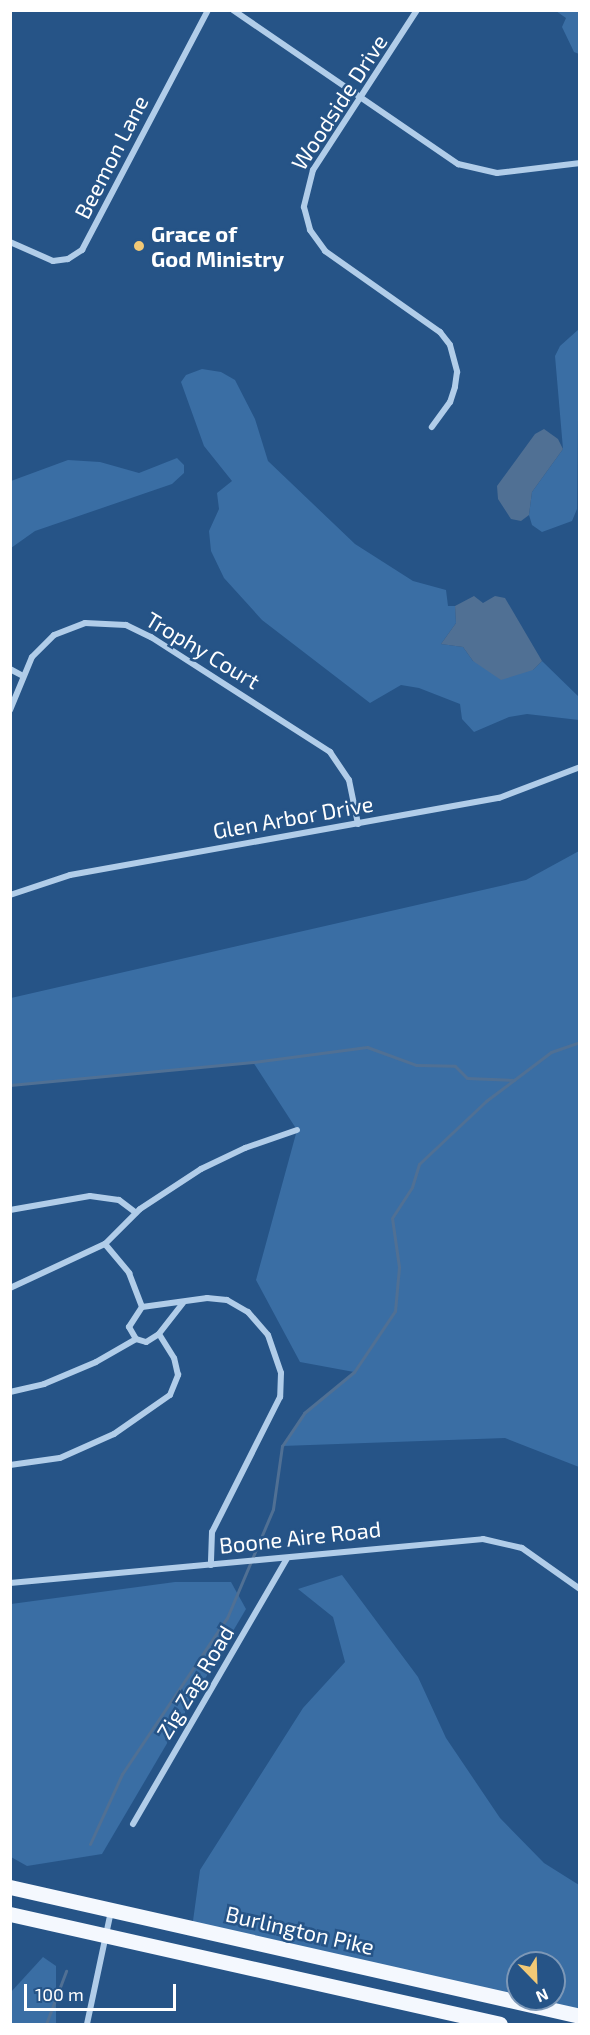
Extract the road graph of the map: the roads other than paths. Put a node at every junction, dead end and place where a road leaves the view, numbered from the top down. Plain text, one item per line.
1 (208, 10) edge
2 (233, 10) edge
3 (417, 10) edge
4 (361, 98) junction
5 (579, 163) edge
6 (10, 242) edge
7 (432, 427) dead end
8 (10, 669) edge
9 (23, 676) junction
10 (10, 710) edge
11 (579, 767) edge
12 (358, 824) junction
13 (10, 896) edge
14 (297, 1130) dead end
15 (10, 1210) edge
16 (136, 1213) junction
17 (105, 1244) junction
18 (10, 1288) edge
19 (183, 1303) junction
20 (142, 1307) junction
21 (159, 1334) junction
22 (136, 1339) junction
23 (10, 1392) edge
24 (10, 1465) edge
25 (286, 1558) junction
26 (211, 1565) junction
27 (10, 1583) edge
28 (579, 1588) edge
29 (133, 1824) dead end
30 (10, 1887) edge
31 (111, 1910) junction
32 (10, 1914) edge
33 (105, 1938) junction
34 (579, 2016) edge
35 (87, 2025) edge
36 (500, 2025) edge

1 - 6 street, Beemon Lane
2 - 4 street
3 - 4 street, Woodside Drive
4 - 5 street
4 - 7 street, Woodside Drive
8 - 9 street
9 - 10 street, Trophy Court
9 - 12 street, Trophy Court
11 - 12 street, Glen Arbor Drive
12 - 13 street, Glen Arbor Drive
14 - 16 street
15 - 16 street
16 - 17 street
17 - 18 street
17 - 20 street
19 - 20 street
19 - 21 street
19 - 26 street
20 - 22 street
21 - 22 street
21 - 24 street
22 - 23 street
25 - 26 street, Boone Aire Road
25 - 28 street, Boone Aire Road
25 - 29 street, Zig Zag Road
26 - 27 street, Boone Aire Road
30 - 31 main road, Burlington Pike
31 - 33 street
31 - 34 main road, Burlington Pike
32 - 33 main road
33 - 35 street
33 - 36 main road

